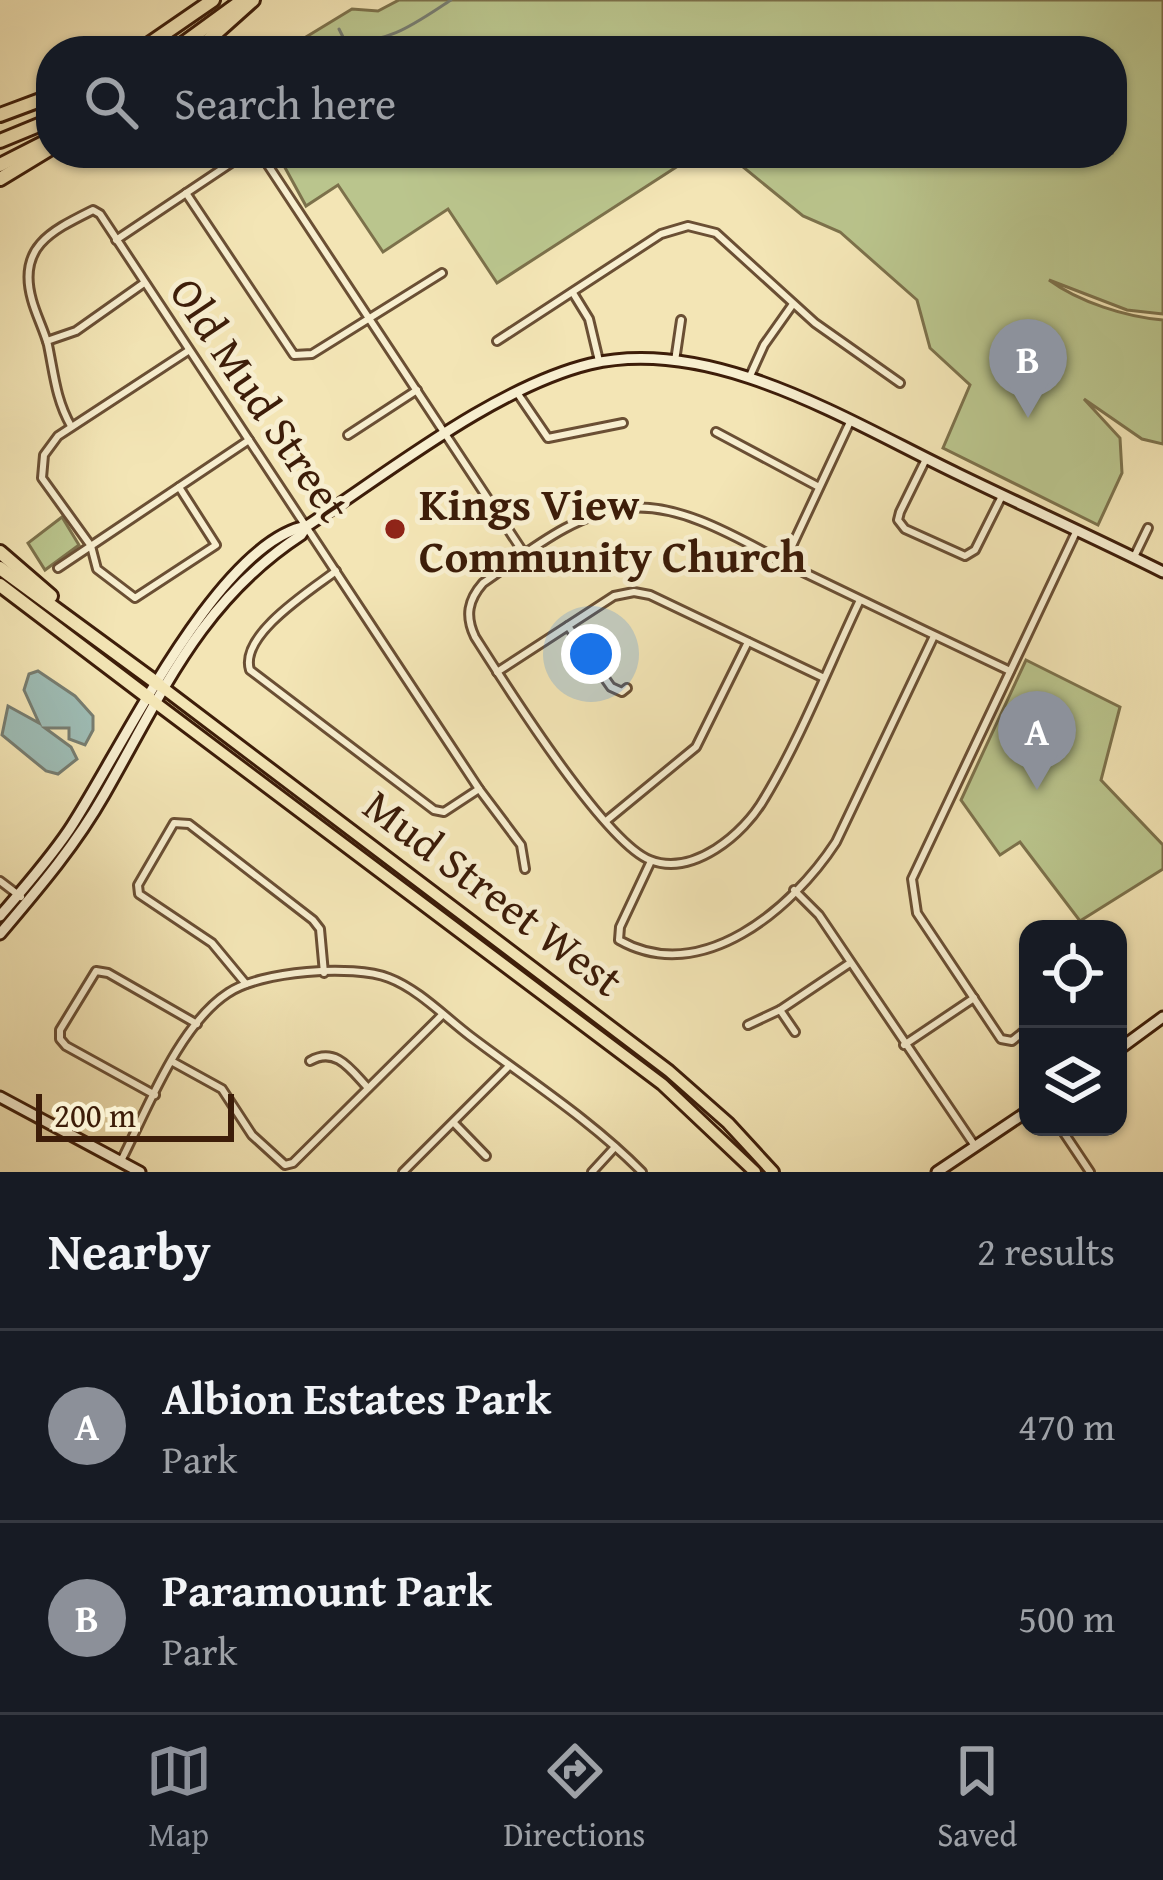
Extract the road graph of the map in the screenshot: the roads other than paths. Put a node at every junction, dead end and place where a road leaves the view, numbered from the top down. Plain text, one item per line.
1 (213, 0) edge
2 (243, 0) edge
3 (253, 0) edge
4 (161, 36) edge
5 (194, 36) edge
6 (213, 36) edge
7 (36, 102) edge
8 (0, 115) edge
9 (36, 126) edge
10 (0, 140) edge
11 (36, 150) edge
12 (36, 154) edge
13 (0, 165) edge
14 (224, 168) edge
15 (270, 168) edge
16 (0, 179) edge
17 (186, 193) junction
18 (116, 240) junction
19 (442, 273) dead end
20 (144, 283) junction
21 (572, 293) junction
22 (794, 304) junction
23 (368, 318) junction
24 (681, 320) dead end
25 (47, 341) junction
26 (497, 341) dead end
27 (189, 350) junction
28 (675, 361) junction
29 (599, 362) junction
30 (750, 376) junction
31 (900, 382) dead end
32 (417, 390) junction
33 (518, 394) junction
34 (850, 422) junction
35 (623, 423) dead end
36 (71, 426) junction
37 (716, 432) dead end
38 (446, 434) junction
39 (348, 435) dead end
40 (249, 440) junction
41 (926, 459) junction
42 (179, 487) junction
43 (819, 487) junction
44 (1002, 496) junction
45 (308, 526) junction
46 (1148, 528) dead end
47 (1077, 531) junction
48 (91, 546) junction
49 (0, 552) edge
50 (525, 555) junction
51 (1133, 557) junction
52 (784, 563) junction
53 (0, 568) edge
54 (58, 568) dead end
55 (336, 571) junction
56 (1163, 572) edge
57 (0, 585) edge
58 (860, 599) junction
59 (568, 626) junction
60 (934, 635) junction
61 (748, 642) junction
62 (115, 653) junction
63 (1010, 671) junction
64 (497, 672) junction
65 (823, 677) junction
66 (161, 687) junction
67 (627, 688) dead end
68 (153, 701) junction
69 (479, 789) junction
70 (606, 821) junction
71 (651, 861) junction
72 (525, 869) dead end
73 (0, 881) edge
74 (794, 890) junction
75 (23, 898) junction
76 (0, 916) edge
77 (0, 934) edge
78 (850, 963) junction
79 (324, 973) junction
80 (246, 983) junction
81 (974, 998) junction
82 (780, 1010) junction
83 (442, 1015) junction
84 (1163, 1016) edge
85 (197, 1024) junction
86 (748, 1025) dead end
87 (795, 1032) dead end
88 (1019, 1035) edge
89 (1127, 1043) edge
90 (904, 1045) junction
91 (310, 1061) dead end
92 (173, 1062) junction
93 (509, 1066) junction
94 (368, 1088) junction
95 (155, 1095) junction
96 (2, 1103) edge
97 (1019, 1117) edge
98 (454, 1123) junction
99 (1066, 1136) edge
100 (976, 1146) junction
101 (615, 1147) junction
102 (487, 1156) dead end
103 (121, 1161) junction
104 (140, 1172) edge
105 (403, 1172) edge
106 (592, 1172) edge
107 (642, 1172) edge
108 (755, 1172) edge
109 (773, 1172) edge
110 (937, 1172) edge
111 (1090, 1172) edge

1 - 4 highway
2 - 5 highway
3 - 6 highway
7 - 8 highway
9 - 10 highway
11 - 13 highway
12 - 16 highway
14 - 17 street
15 - 23 street
17 - 18 street
17 - 23 street
18 - 20 street, Old Mud Street
18 - 25 street, Old Mud Street
19 - 23 street
20 - 25 street
20 - 27 street, Old Mud Street
21 - 22 street
21 - 26 street
21 - 29 street
22 - 30 street
22 - 31 street
23 - 32 street
24 - 28 street
25 - 36 street
27 - 36 street
27 - 40 street, Old Mud Street
28 - 29 street
28 - 30 street
29 - 33 street
30 - 34 street
32 - 38 street
32 - 39 street
33 - 35 street
33 - 38 street
34 - 41 street
34 - 43 street
36 - 48 street
37 - 43 street
38 - 45 street
38 - 50 street
40 - 42 street
40 - 45 street, Old Mud Street
41 - 44 street
41 - 44 street
42 - 48 street
42 - 48 street
43 - 52 street
44 - 47 street
45 - 55 street, Old Mud Street
45 - 66 street
46 - 51 street
47 - 51 street
47 - 63 street
48 - 54 street
49 - 62 highway
50 - 52 street
50 - 64 street
51 - 56 street
52 - 58 street
53 - 62 highway
55 - 69 street, Old Mud Street
55 - 69 street
57 - 68 highway
58 - 60 street
58 - 65 street
59 - 61 street
59 - 64 street
59 - 67 street
60 - 63 street
60 - 74 street
61 - 65 street
61 - 70 street
62 - 66 highway
63 - 81 street
64 - 70 street
65 - 71 street
66 - 68 street
66 - 109 main road, Mud Street West
68 - 75 street
68 - 108 main road, Mud Street West
69 - 72 street, Old Mud Street
70 - 71 street
71 - 74 street
73 - 75 street
74 - 78 street
75 - 76 street
75 - 77 street
78 - 82 street
78 - 90 street
79 - 80 street
79 - 80 street
79 - 83 street
80 - 85 street
81 - 88 street
81 - 90 street
82 - 86 street
82 - 87 street
83 - 93 street
83 - 94 street
84 - 89 street
85 - 92 street
85 - 95 street
90 - 100 street
91 - 94 street
92 - 94 street
92 - 95 street
93 - 98 street
93 - 101 street
95 - 103 street
96 - 103 street
97 - 100 street
98 - 102 street
98 - 105 street
99 - 111 street
100 - 110 street
101 - 106 street
101 - 107 street
103 - 104 street

